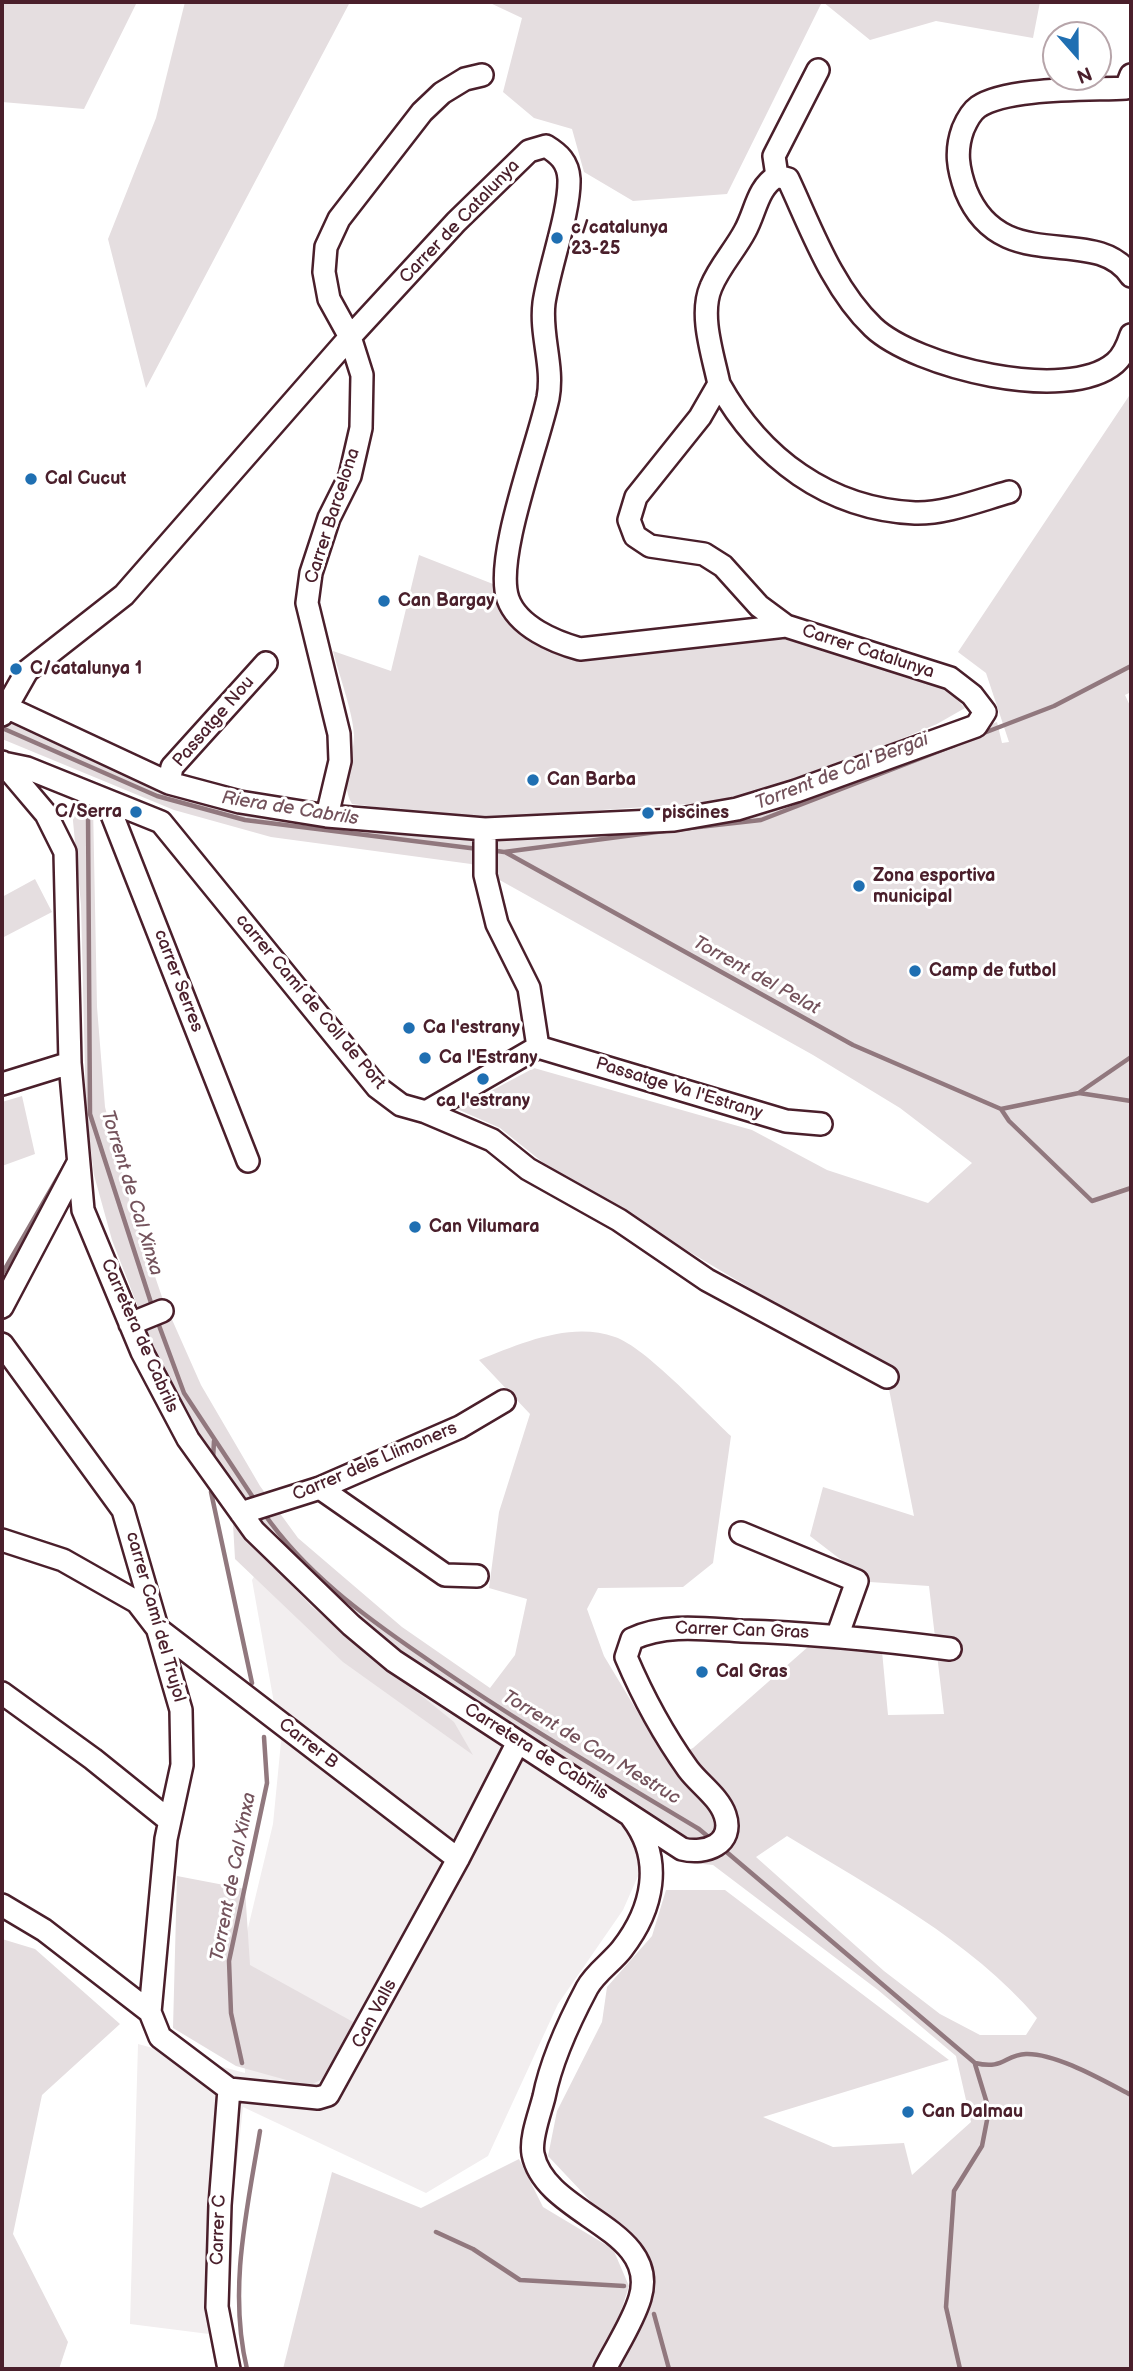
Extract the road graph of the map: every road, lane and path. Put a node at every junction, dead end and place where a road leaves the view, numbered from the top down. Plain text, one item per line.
1 (818, 70) dead end
2 (482, 75) dead end
3 (1130, 85) edge
4 (777, 176) junction
5 (1131, 276) edge
6 (1131, 335) edge
7 (350, 337) junction
8 (719, 384) junction
9 (1009, 492) dead end
10 (786, 626) junction
11 (266, 663) dead end
12 (4, 711) edge
13 (2, 762) edge
14 (169, 783) junction
15 (107, 802) junction
16 (327, 816) junction
17 (485, 843) junction
18 (538, 1047) junction
19 (71, 1063) junction
20 (2, 1084) edge
21 (426, 1112) junction
22 (821, 1124) dead end
23 (248, 1161) dead end
24 (78, 1163) junction
25 (2, 1307) edge
26 (2, 1344) edge
27 (887, 1377) dead end
28 (504, 1401) dead end
29 (320, 1488) junction
30 (254, 1510) junction
31 (741, 1534) dead end
32 (2, 1540) edge
33 (477, 1576) dead end
34 (157, 1628) junction
35 (838, 1634) junction
36 (950, 1649) dead end
37 (2, 1693) edge
38 (518, 1742) junction
39 (624, 1808) junction
40 (170, 1821) junction
41 (458, 1860) junction
42 (2, 1905) edge
43 (150, 2012) junction
44 (229, 2089) junction
45 (229, 2369) edge
46 (605, 2369) edge

1 - 4 street
2 - 7 street, Carrer Barcelona
3 - 5 street
4 - 6 street
4 - 8 street
7 - 10 street, Carrer de Catalunya
7 - 12 street, Carrer de Catalunya
7 - 16 street, Carrer Barcelona
8 - 9 street
8 - 10 street
10 - 17 street, Carrer Catalunya
11 - 14 street, Passatge Nou
12 - 14 street
13 - 15 street, carrer Camí de Coll de Port
13 - 19 street, Carretera de Cabrils
14 - 16 street
15 - 21 street, carrer Camí de Coll de Port
15 - 23 street, carrer Serres
16 - 17 street
17 - 18 street
18 - 21 street
18 - 22 street, Passatge Va l'Estrany
19 - 20 street
19 - 24 street, Carretera de Cabrils
21 - 27 street, carrer Camí de Coll de Port
24 - 25 street
24 - 30 street, Carretera de Cabrils
26 - 34 street, carrer Camí del Trujol
28 - 29 street, Carrer dels Llimoners
29 - 30 street, Carrer dels Llimoners
29 - 33 street
30 - 38 street, Carretera de Cabrils
31 - 35 street
32 - 34 street
34 - 40 street, carrer Camí del Trujol
34 - 41 street, Carrer B
35 - 36 street, Carrer Can Gras
35 - 39 street, Carrer Can Gras
37 - 40 street
38 - 39 street, Carretera de Cabrils
38 - 41 street, Can Valls
39 - 46 street
40 - 43 street, carrer Camí del Trujol
41 - 44 street, Can Valls
42 - 43 street
43 - 44 street
44 - 45 street, Carrer C

